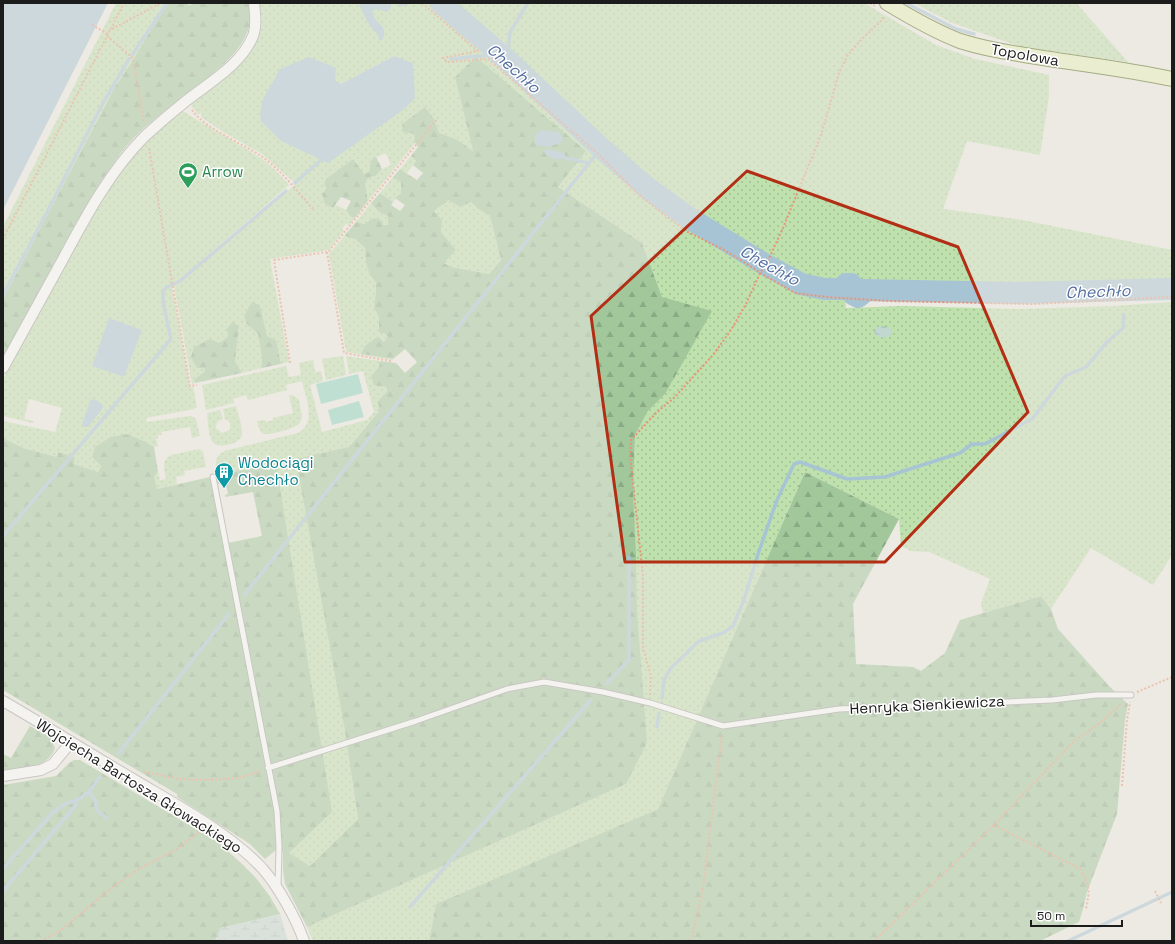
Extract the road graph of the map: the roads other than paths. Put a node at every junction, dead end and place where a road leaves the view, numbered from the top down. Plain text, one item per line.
1 (254, 3) edge
2 (891, 5) edge
3 (1172, 79) edge
4 (3, 368) edge
5 (213, 477) dead end
6 (1131, 695) road end
7 (3, 701) edge
8 (71, 742) junction
9 (268, 768) junction
10 (3, 776) edge
11 (278, 889) junction
12 (304, 941) edge

1 - 4 street
2 - 3 street, Topolowa
5 - 9 lane
6 - 9 lane, Henryka Sienkiewicza
7 - 8 street, Wojciecha Bartosza Głowackiego
8 - 10 street
8 - 11 street, Wojciecha Bartosza Głowackiego
9 - 11 lane
11 - 12 street, Wojciecha Bartosza Głowackiego

